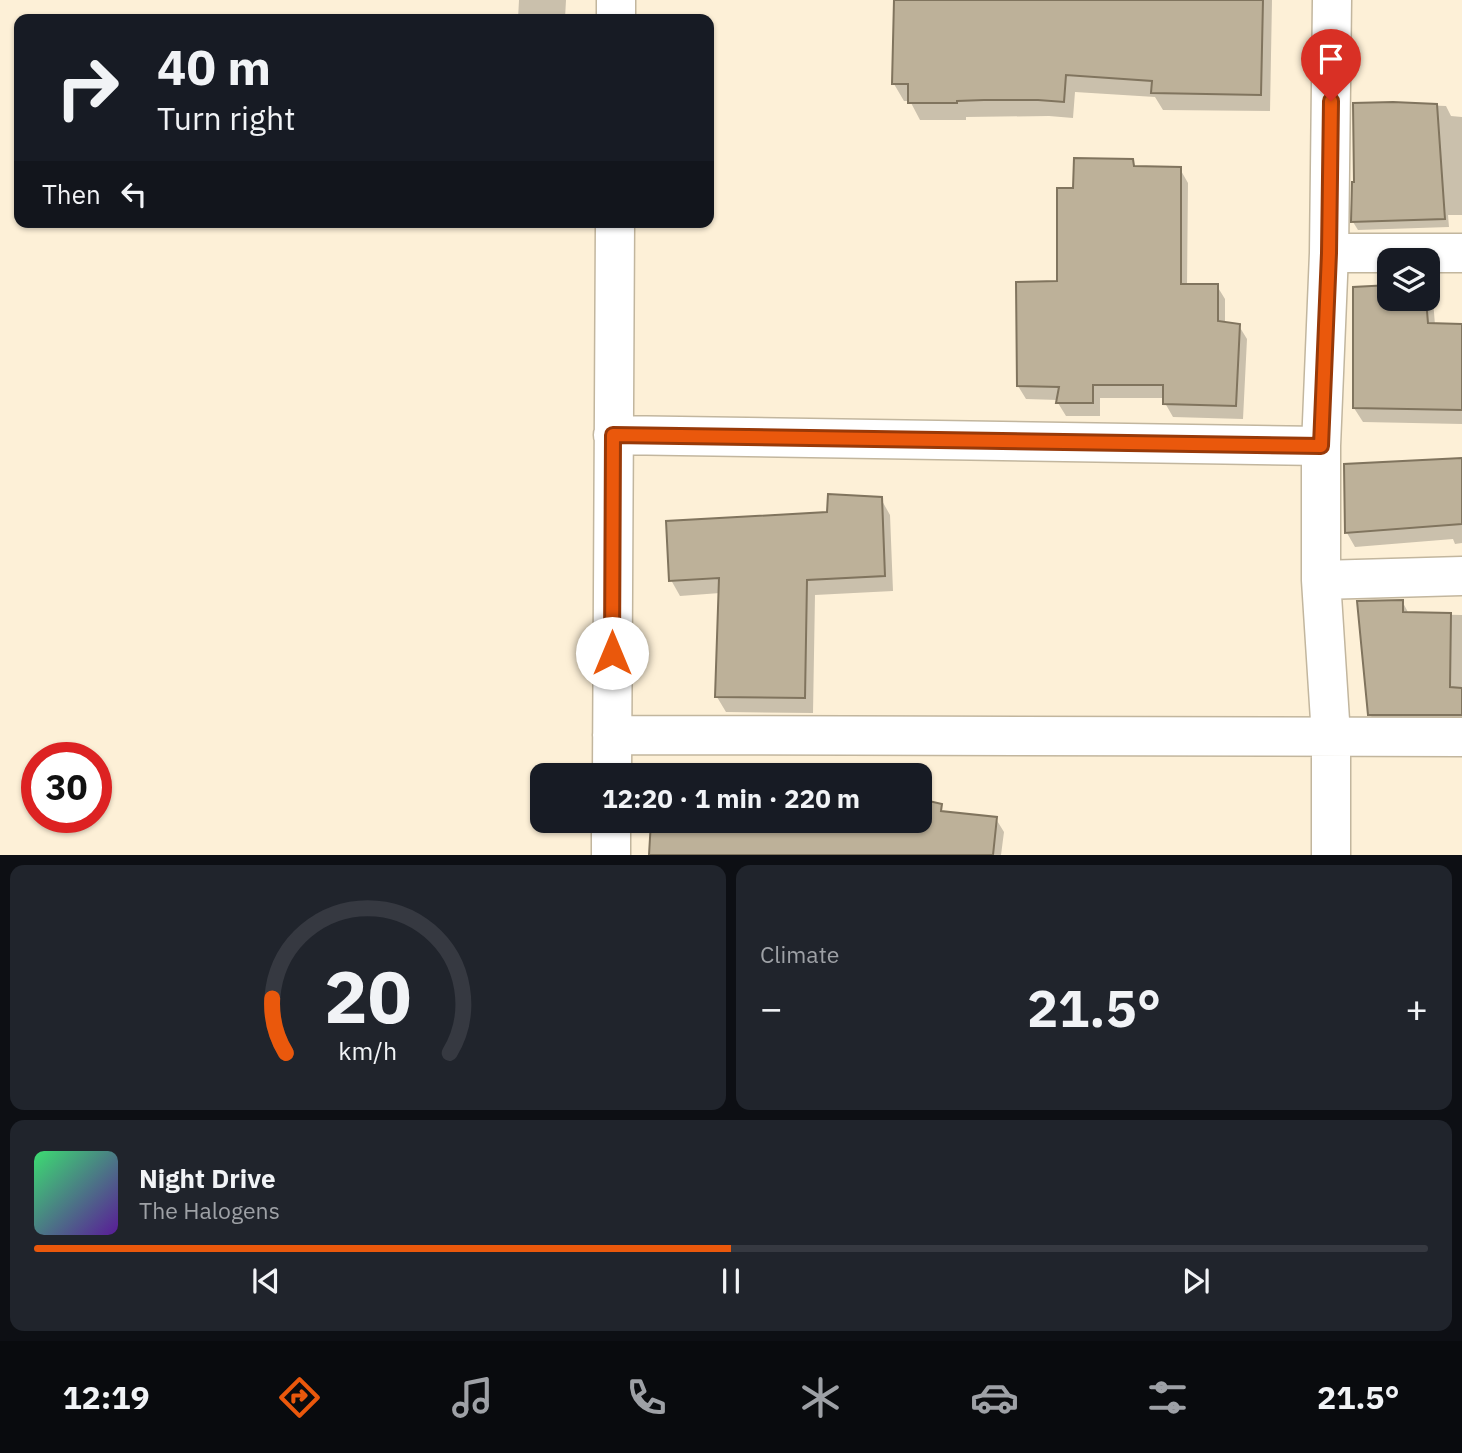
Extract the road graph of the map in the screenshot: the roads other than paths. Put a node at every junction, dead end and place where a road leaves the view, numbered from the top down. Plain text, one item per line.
1 (1332, 0) edge
2 (615, 228) edge
3 (1329, 253) junction
4 (1462, 253) edge
5 (613, 435) junction
6 (1321, 446) junction
7 (1462, 576) edge
8 (1321, 580) junction
9 (612, 735) junction
10 (1331, 736) junction
11 (1462, 737) edge
12 (612, 763) edge
13 (611, 833) edge
14 (611, 855) edge
15 (1331, 855) edge

1 - 3 street
2 - 5 street
3 - 4 street
3 - 6 street
5 - 6 street
5 - 9 street
6 - 8 street
7 - 8 street
8 - 10 street
9 - 10 street
9 - 12 street
10 - 11 street
10 - 15 street
13 - 14 street

